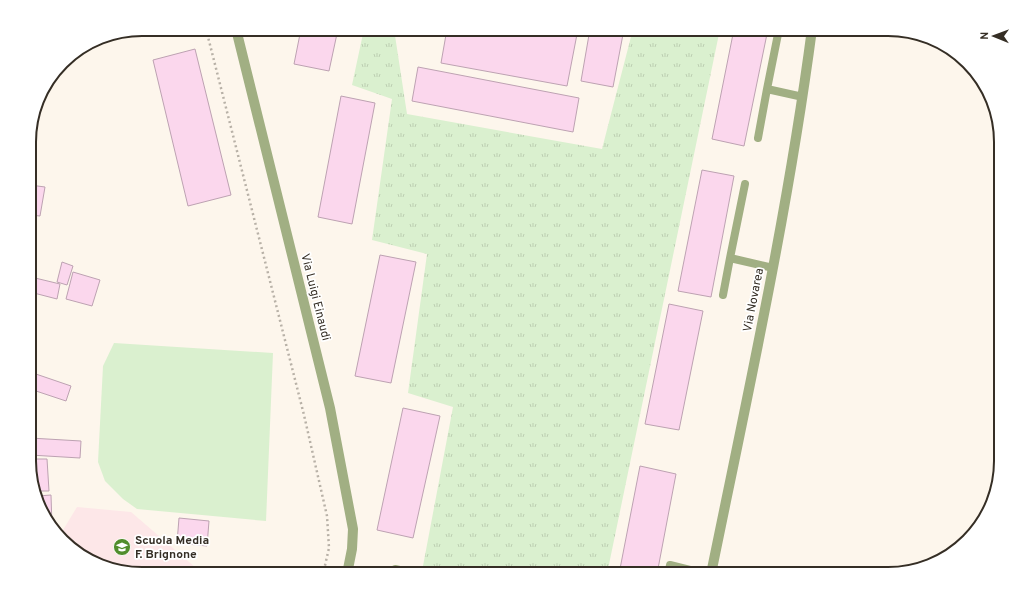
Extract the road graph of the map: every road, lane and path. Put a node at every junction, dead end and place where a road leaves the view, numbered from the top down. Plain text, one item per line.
1 (208, 36) edge
2 (238, 36) edge
3 (778, 36) edge
4 (811, 36) edge
5 (767, 89) junction
6 (803, 97) junction
7 (758, 138) dead end
8 (745, 184) dead end
9 (730, 258) junction
10 (773, 268) junction
11 (723, 295) dead end
12 (325, 567) edge
13 (348, 567) edge
14 (670, 567) edge
15 (678, 567) edge
16 (712, 567) edge

1 - 12 path
2 - 13 street, Via Luigi Einaudi
3 - 5 lane
4 - 6 street, Via Novarea
5 - 6 lane
5 - 7 lane
6 - 10 street, Via Novarea
8 - 9 lane
9 - 10 lane
9 - 11 lane
10 - 16 street, Via Novarea
14 - 15 lane

